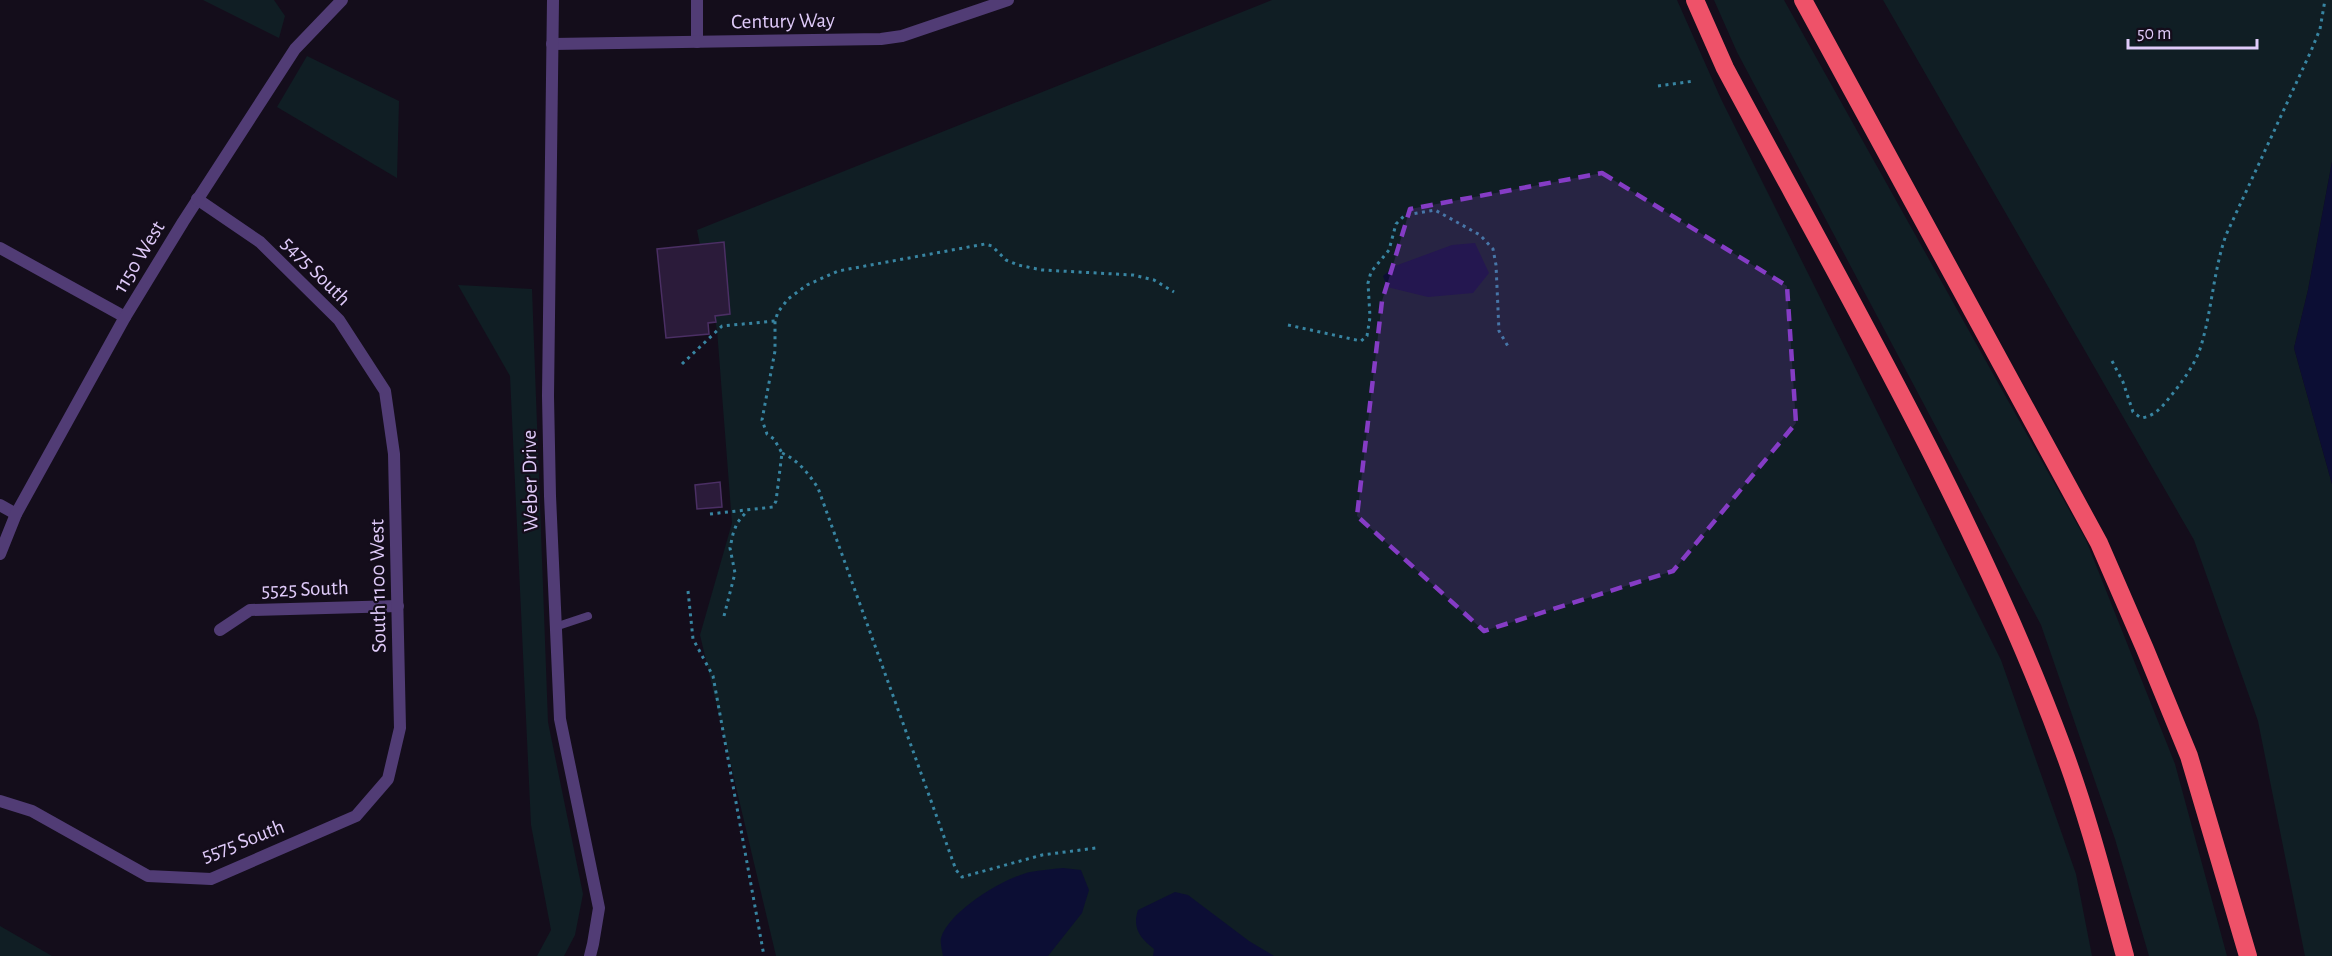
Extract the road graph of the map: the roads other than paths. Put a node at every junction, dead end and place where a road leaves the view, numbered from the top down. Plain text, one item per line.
1 (342, 0) edge
2 (553, 0) edge
3 (697, 0) edge
4 (1008, 0) edge
5 (1695, 0) edge
6 (1803, 0) edge
7 (976, 6) edge
8 (697, 42) junction
9 (552, 44) junction
10 (197, 199) junction
11 (0, 248) edge
12 (124, 317) junction
13 (385, 391) joint
14 (0, 505) edge
15 (16, 514) junction
16 (0, 554) edge
17 (398, 606) junction
18 (588, 616) dead end
19 (560, 626) junction
20 (220, 630) dead end
21 (388, 779) joint
22 (0, 801) edge
23 (590, 956) edge
24 (2125, 956) edge
25 (2248, 956) edge

1 - 10 street, 1150 West
2 - 9 street, Weber Drive
3 - 8 street
4 - 7 street, Century Way
5 - 24 highway
6 - 25 highway
7 - 8 street, Century Way
8 - 9 street, Century Way
9 - 19 street, Weber Drive
10 - 12 street, 1150 West
10 - 13 street, 5475 South
11 - 12 street
12 - 15 street, 1150 West
13 - 17 street, South 1100 West
14 - 15 street
15 - 16 street, 1150 West
17 - 20 street, 5525 South
17 - 21 street, South 1100 West
18 - 19 lane
19 - 23 street, Weber Drive
21 - 22 street, 5575 South

